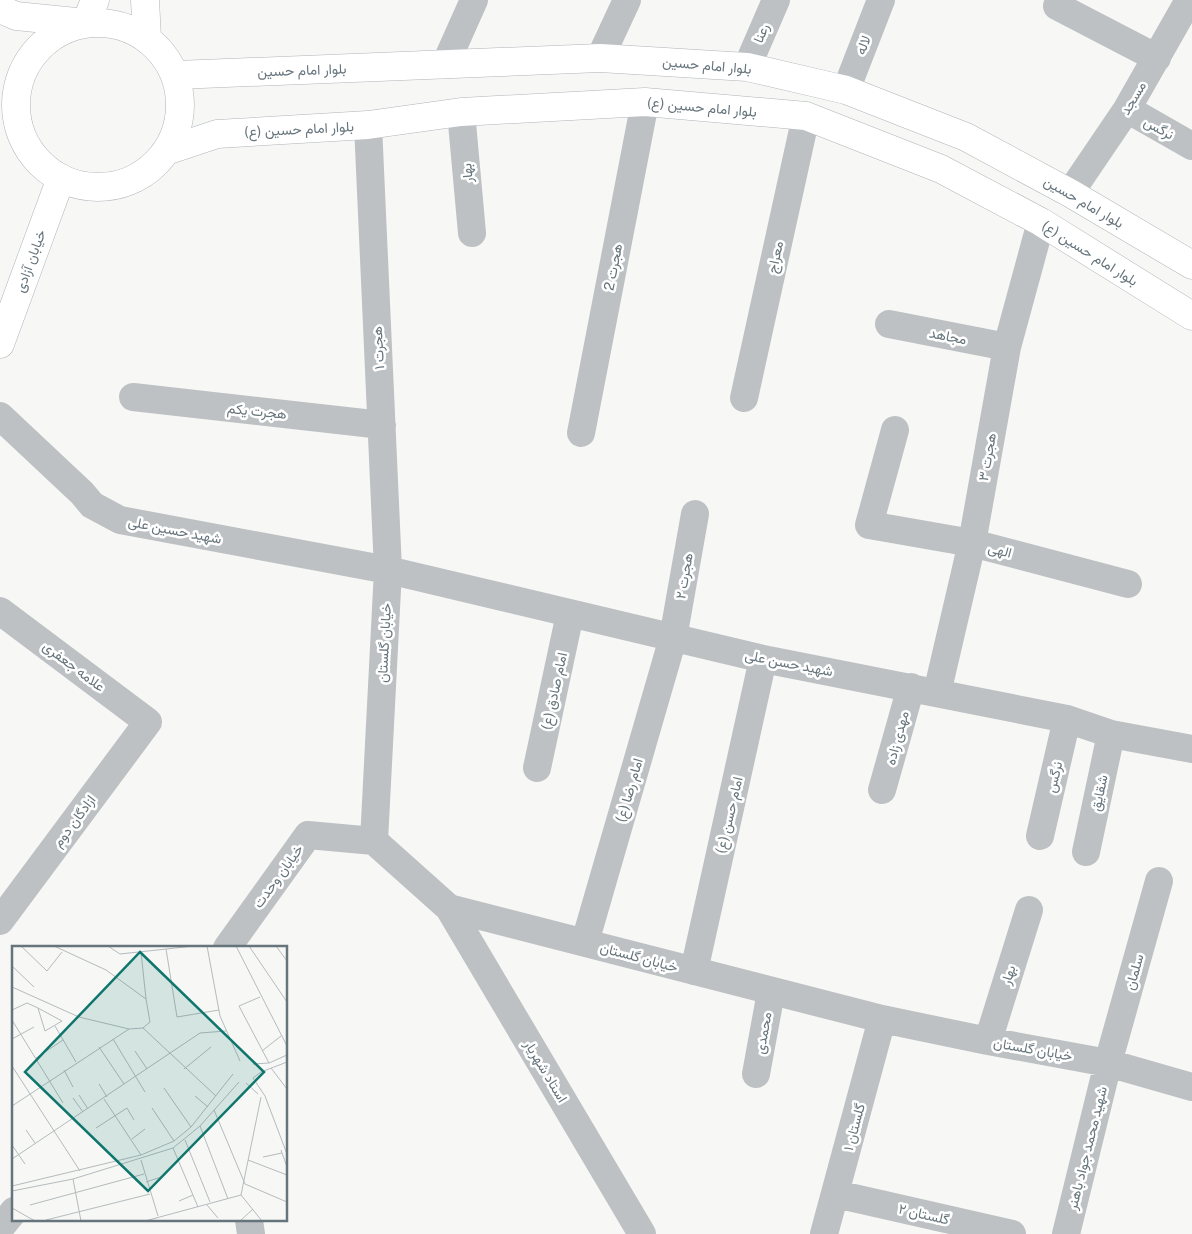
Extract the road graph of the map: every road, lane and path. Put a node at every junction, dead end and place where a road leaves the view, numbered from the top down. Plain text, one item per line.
1 (145, 0) edge
2 (474, 0) edge
3 (627, 0) edge
4 (776, 0) edge
5 (881, 0) edge
6 (1185, 1) edge
7 (1057, 6) dead end
8 (0, 9) edge
9 (91, 11) edge
10 (147, 38) junction
11 (600, 58) junction
12 (1157, 58) junction
13 (445, 65) junction
14 (747, 67) junction
15 (177, 75) junction
16 (8, 90) edge
17 (846, 90) junction
18 (645, 102) junction
19 (1127, 109) junction
20 (461, 112) junction
21 (806, 116) junction
22 (368, 125) junction
23 (1192, 146) edge
24 (166, 151) junction
25 (61, 178) junction
26 (1070, 193) junction
27 (1041, 222) junction
28 (472, 233) dead end
29 (1192, 265) edge
30 (1192, 316) edge
31 (889, 324) dead end
32 (0, 344) edge
33 (1007, 348) junction
34 (133, 397) dead end
35 (744, 398) dead end
36 (0, 416) edge
37 (382, 425) junction
38 (895, 430) dead end
39 (582, 433) dead end
40 (695, 514) dead end
41 (972, 543) junction
42 (388, 570) junction
43 (1128, 584) dead end
44 (0, 611) edge
45 (570, 614) junction
46 (674, 638) junction
47 (764, 659) junction
48 (911, 686) junction
49 (938, 694) junction
50 (1067, 719) junction
51 (148, 722) joint
52 (1111, 734) junction
53 (1192, 748) edge
54 (537, 768) dead end
55 (882, 790) dead end
56 (1040, 836) dead end
57 (374, 841) junction
58 (1086, 852) dead end
59 (1159, 881) dead end
60 (449, 908) junction
61 (1029, 910) dead end
62 (0, 920) edge
63 (585, 942) junction
64 (228, 946) edge
65 (694, 971) junction
66 (771, 992) junction
67 (882, 1019) junction
68 (988, 1041) junction
69 (1108, 1063) junction
70 (756, 1074) dead end
71 (1192, 1087) edge
72 (836, 1194) junction
73 (12, 1214) edge
74 (0, 1228) edge
75 (642, 1234) edge
76 (824, 1234) edge
77 (1012, 1234) edge
78 (1066, 1234) edge

1 - 10 main road
2 - 13 street
3 - 11 street
4 - 14 street, رعنا
5 - 17 street, لاله
6 - 12 street, مسجد
7 - 12 street
8 - 9 main road
9 - 10 main road
9 - 16 main road
10 - 15 main road
11 - 13 main road, بلوار امام حسین
11 - 14 main road, بلوار امام حسین
12 - 19 street, مسجد
13 - 15 main road, بلوار امام حسین
14 - 17 main road, بلوار امام حسین
15 - 24 main road
16 - 25 main road
17 - 26 main road, بلوار امام حسین
18 - 20 main road, بلوار امام حسین (ع)
18 - 21 main road, بلوار امام حسین (ع)
18 - 39 street, هجرت 2
19 - 23 street, نرگس
19 - 26 street, مسجد
20 - 22 main road, بلوار امام حسین (ع)
20 - 28 street, بهار
21 - 27 main road, بلوار امام حسین (ع)
21 - 35 street, معراج
22 - 24 main road, بلوار امام حسین (ع)
22 - 37 street, هجرت ۱
24 - 25 main road
25 - 32 main road, خیابان آزادی
26 - 29 main road, بلوار امام حسین
27 - 30 main road, بلوار امام حسین (ع)
27 - 33 street, هجرت ۳
31 - 33 street, مجاهد
33 - 41 street, هجرت ۳
34 - 37 street, هجرت یکم
36 - 42 street, شهید حسین علی
37 - 42 street, هجرت ۱
38 - 41 street, الهی
40 - 46 street, هجرت ۲
41 - 43 street, الهی
41 - 49 street, هجرت ۳
42 - 45 street, شهید حسن علی
42 - 57 street, خیابان گلستان
44 - 51 street, علامه جعفری
45 - 46 street, شهید حسن علی
45 - 54 street, امام صادق (ع)
46 - 47 street, شهید حسن علی
46 - 63 street, امام رضا (ع)
47 - 48 street, شهید حسن علی
47 - 65 street, امام حسن (ع)
48 - 49 street, شهید حسن علی
48 - 55 street, مهدی زاده
49 - 50 street, شهید حسن علی
50 - 52 street, شهید حسن علی
50 - 56 street, نرگس
51 - 62 street, ازادگان دوم
52 - 53 street, شهید حسن علی
52 - 58 street, شقایق
57 - 60 street, خیابان گلستان
57 - 64 street, خیابان وحدت
59 - 69 street, سلمان
60 - 63 street, خیابان گلستان
60 - 75 street, استاد شهریار
61 - 68 street, بهار
63 - 65 street, خیابان گلستان
65 - 66 street, خیابان گلستان
66 - 67 street, خیابان گلستان
66 - 70 street, محمدی
67 - 68 street, خیابان گلستان
67 - 72 street, گلستان ۱
68 - 69 street, خیابان گلستان
69 - 71 street, خیابان گلستان
69 - 78 street, شهید محمد جواد باهنر
72 - 76 street, گلستان ۱
72 - 77 street, گلستان ۲
73 - 74 street

